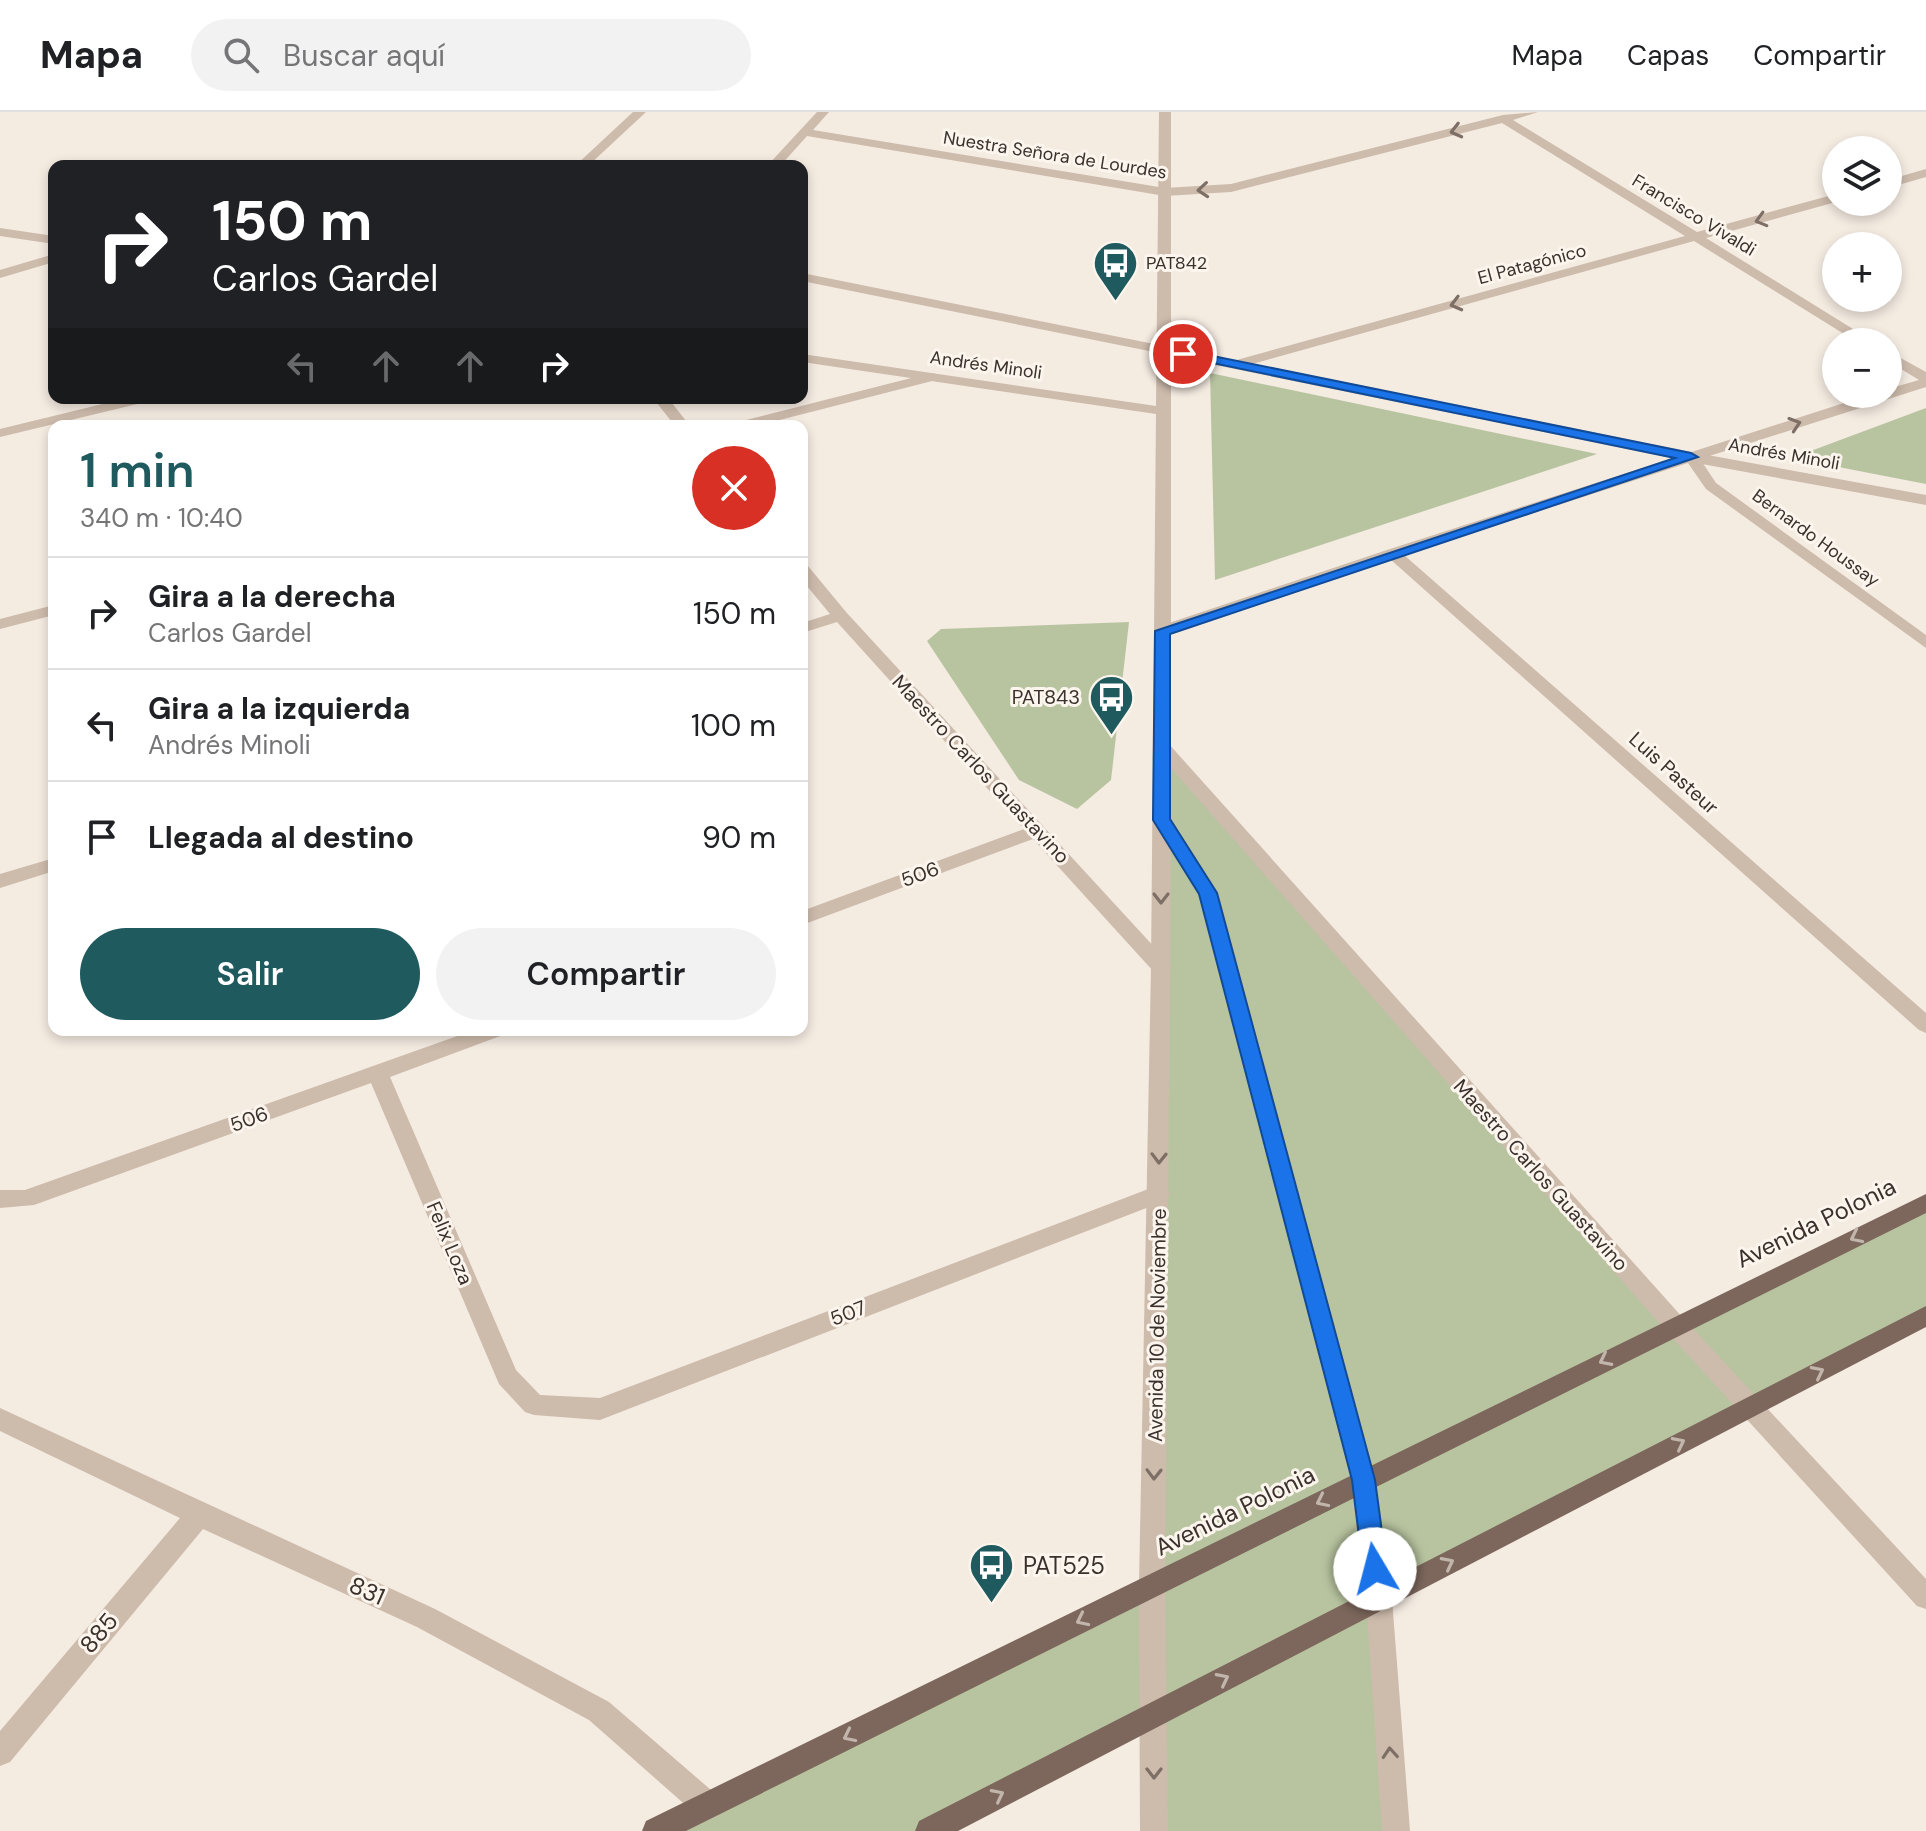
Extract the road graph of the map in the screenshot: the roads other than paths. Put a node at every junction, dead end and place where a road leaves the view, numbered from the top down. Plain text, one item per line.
1 (640, 112) edge
2 (823, 112) edge
3 (1165, 112) edge
4 (1532, 112) edge
5 (1503, 119) junction
6 (804, 132) junction
7 (588, 160) edge
8 (778, 160) edge
9 (1926, 173) edge
10 (1902, 180) edge
11 (1165, 192) junction
12 (1822, 202) edge
13 (0, 232) edge
14 (1697, 238) junction
15 (48, 239) edge
16 (48, 260) edge
17 (0, 274) edge
18 (808, 278) edge
19 (1844, 328) edge
20 (1164, 350) junction
21 (808, 359) edge
22 (1238, 364) junction
23 (1902, 364) edge
24 (931, 377) junction
25 (1926, 380) edge
26 (1902, 389) edge
27 (120, 404) edge
28 (665, 404) edge
29 (1844, 408) edge
30 (1163, 411) junction
31 (54, 420) edge
32 (678, 420) edge
33 (763, 420) edge
34 (48, 421) edge
35 (0, 433) edge
36 (1691, 457) junction
37 (1926, 500) edge
38 (1393, 553) junction
39 (808, 576) edge
40 (48, 612) edge
41 (840, 616) junction
42 (0, 624) edge
43 (808, 626) edge
44 (1163, 631) junction
45 (1926, 643) edge
46 (1162, 747) junction
47 (1161, 820) junction
48 (1039, 830) junction
49 (48, 866) edge
50 (0, 881) edge
51 (808, 916) edge
52 (1161, 967) junction
53 (1926, 1025) edge
54 (480, 1036) edge
55 (378, 1074) junction
56 (1159, 1194) junction
57 (0, 1199) edge
58 (1926, 1203) edge
59 (1926, 1316) edge
60 (1675, 1325) junction
61 (534, 1405) joint
62 (1749, 1407) junction
63 (0, 1419) edge
64 (1363, 1480) junction
65 (199, 1515) junction
66 (1152, 1585) junction
67 (1926, 1597) edge
68 (1379, 1599) junction
69 (1154, 1715) junction
70 (0, 1752) edge
71 (708, 1806) junction
72 (656, 1831) edge
73 (929, 1831) edge
74 (1154, 1831) edge
75 (1396, 1831) edge

1 - 7 street
2 - 6 street
3 - 11 street, Avenida 10 de Noviembre
4 - 5 street, Nuestra Señora de Lourdes
5 -> 11 street, Nuestra Señora de Lourdes
5 - 14 street, Francisco Vivaldi
6 - 8 street
6 - 11 street, Nuestra Señora de Lourdes
9 - 10 street
11 - 20 street, Avenida 10 de Noviembre
12 -> 14 street, El Patagónico
13 - 15 street
14 - 19 street, Francisco Vivaldi
14 -> 22 street, El Patagónico
16 - 17 street
18 - 20 street, Andrés Minoli
20 - 22 street, Andrés Minoli
20 - 30 street, Avenida 10 de Noviembre
21 - 24 street, Andrés Minoli
22 - 36 street, Andrés Minoli
23 - 25 street
24 - 30 street, Andrés Minoli
24 - 33 street
25 - 26 street
27 - 31 street
28 - 32 street
36 -> 29 street
30 - 44 street, Avenida 10 de Noviembre
34 - 35 street
36 - 37 street, Andrés Minoli
36 - 38 street
36 - 45 street, Bernardo Houssay
38 - 44 street
38 - 53 street, Luis Pasteur
39 - 41 street, Maestro Carlos Guastavino
40 - 42 street
41 - 43 street
41 - 48 street, Maestro Carlos Guastavino
44 - 46 street, Avenida 10 de Noviembre
46 - 47 street, Avenida 10 de Noviembre
46 - 60 street, Maestro Carlos Guastavino
47 -> 52 street, Avenida 10 de Noviembre
47 - 64 street
48 - 51 street, 506
48 - 52 street, Maestro Carlos Guastavino
49 - 50 street
52 -> 56 street, Avenida 10 de Noviembre
54 - 55 street, 506
55 - 57 street, 506
55 - 61 street, Felix Loza
56 - 61 street, 507
56 -> 66 street, Avenida 10 de Noviembre
58 -> 60 main road, Avenida Polonia
62 -> 59 main road
60 - 62 street, Maestro Carlos Guastavino
60 -> 64 main road, Avenida Polonia
62 - 67 street, Maestro Carlos Guastavino
68 -> 62 main road
63 - 65 street, 831
64 -> 66 main road, Avenida Polonia
64 - 68 street
65 - 70 street, 885
65 - 71 street, 831
66 - 69 street, Avenida 10 de Noviembre
66 -> 71 main road, Avenida Polonia
69 -> 68 main road
75 -> 68 street
73 -> 69 main road
69 -> 74 street, Avenida 10 de Noviembre
71 - 72 main road, Avenida Polonia

